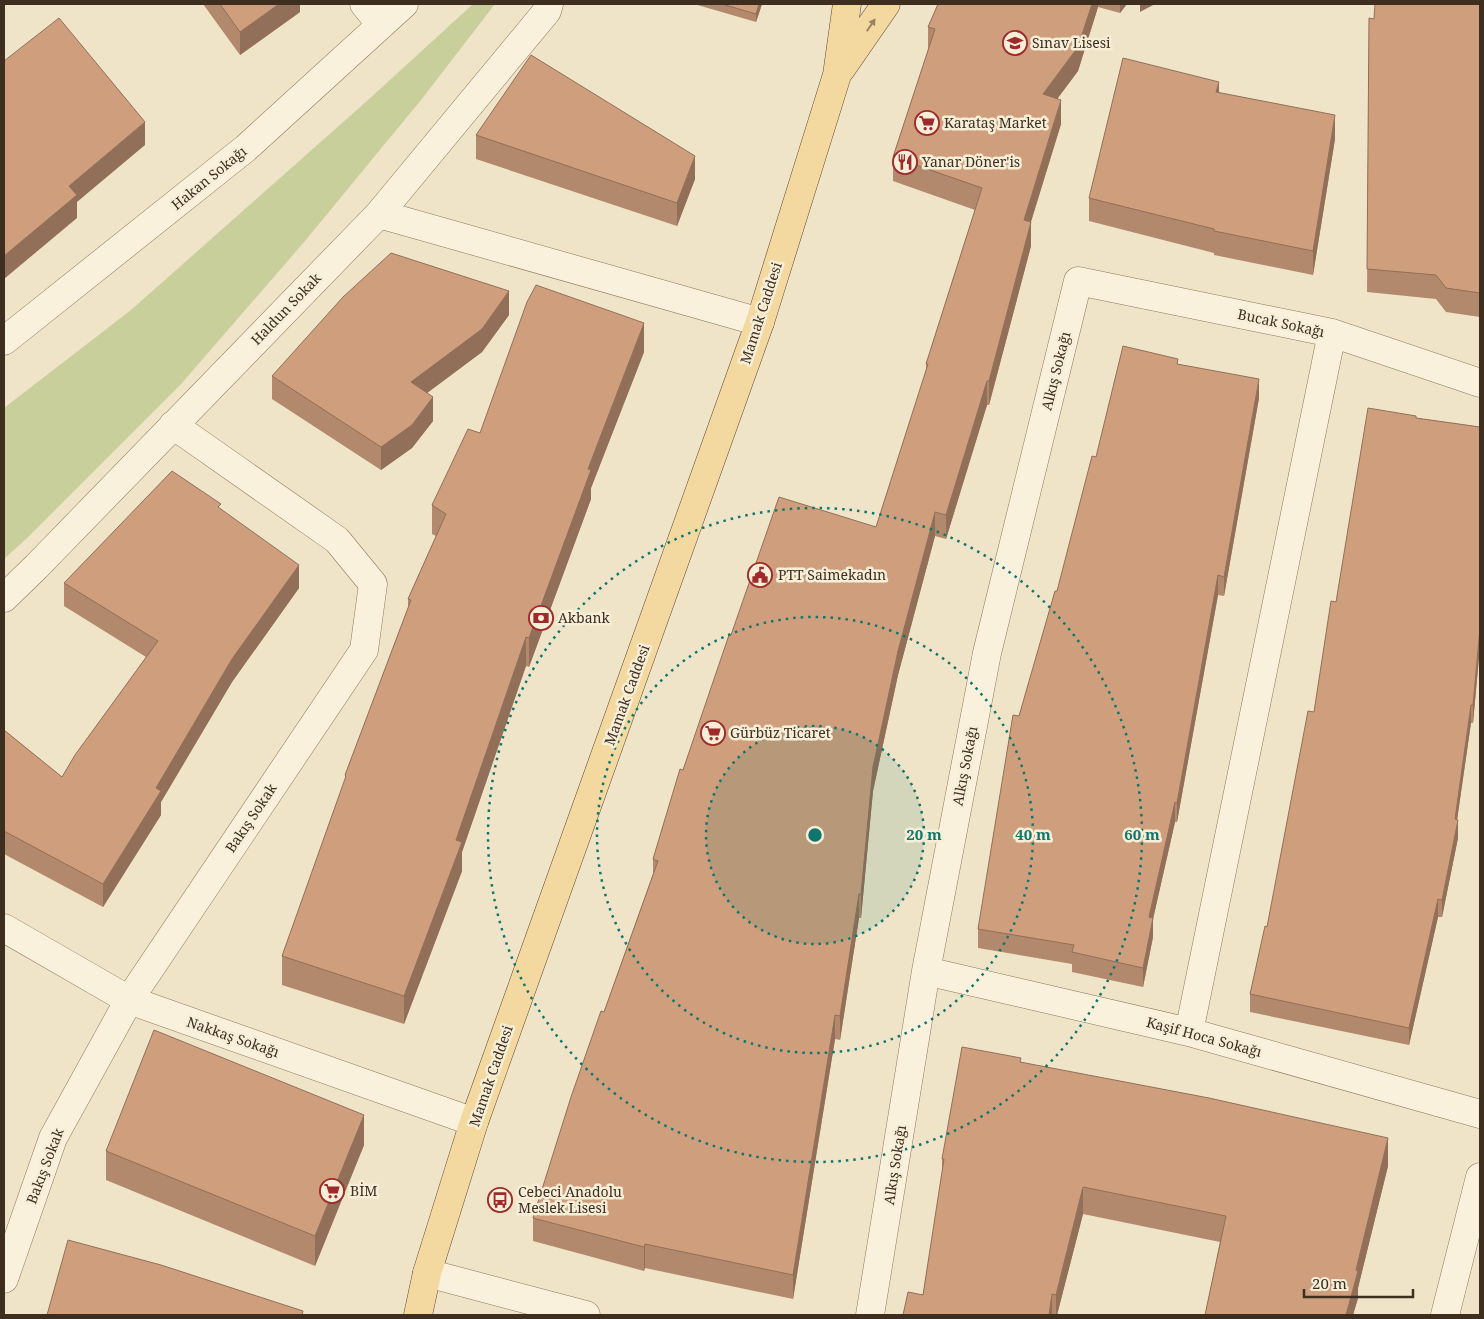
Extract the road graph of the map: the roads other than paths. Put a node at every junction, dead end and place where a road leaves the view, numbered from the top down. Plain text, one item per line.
1 (364, 4) edge
2 (404, 4) edge
3 (549, 4) edge
4 (847, 4) edge
5 (886, 4) edge
6 (381, 25) junction
7 (837, 75) junction
8 (379, 214) junction
9 (1078, 281) joint
10 (760, 322) junction
11 (1332, 333) junction
12 (4, 341) edge
13 (1480, 383) edge
14 (174, 425) junction
15 (4, 598) edge
16 (4, 928) edge
17 (926, 971) junction
18 (129, 1000) junction
19 (1190, 1032) junction
20 (1480, 1114) edge
21 (474, 1122) junction
22 (1480, 1177) edge
23 (427, 1273) junction
24 (4, 1279) edge
25 (418, 1315) edge
26 (586, 1315) edge
27 (870, 1315) edge
28 (1445, 1315) edge

1 - 6 street
2 - 6 street, Hakan Sokağı
3 - 8 street, Haldun Sokak
4 - 7 main road, Mamak Caddesi
7 -> 5 main road, Mamak Caddesi
6 - 12 street, Hakan Sokağı
7 - 10 main road, Mamak Caddesi
8 - 10 street
8 - 14 street, Haldun Sokak
9 - 11 street, Bucak Sokağı
9 - 17 street, Alkış Sokağı
10 - 21 main road, Mamak Caddesi
11 - 13 street, Bucak Sokağı
11 - 19 street
14 - 15 street, Haldun Sokak
14 - 18 street, Bakış Sokak
16 - 18 street, Nakkaş Sokağı
17 - 19 street, Kaşif Hoca Sokağı
17 - 27 street, Alkış Sokağı
18 - 21 street, Nakkaş Sokağı
18 - 24 street, Bakış Sokak
19 - 20 street, Kaşif Hoca Sokağı
21 - 23 main road, Mamak Caddesi
22 - 28 street
23 - 25 main road, Mamak Caddesi
23 - 26 street

